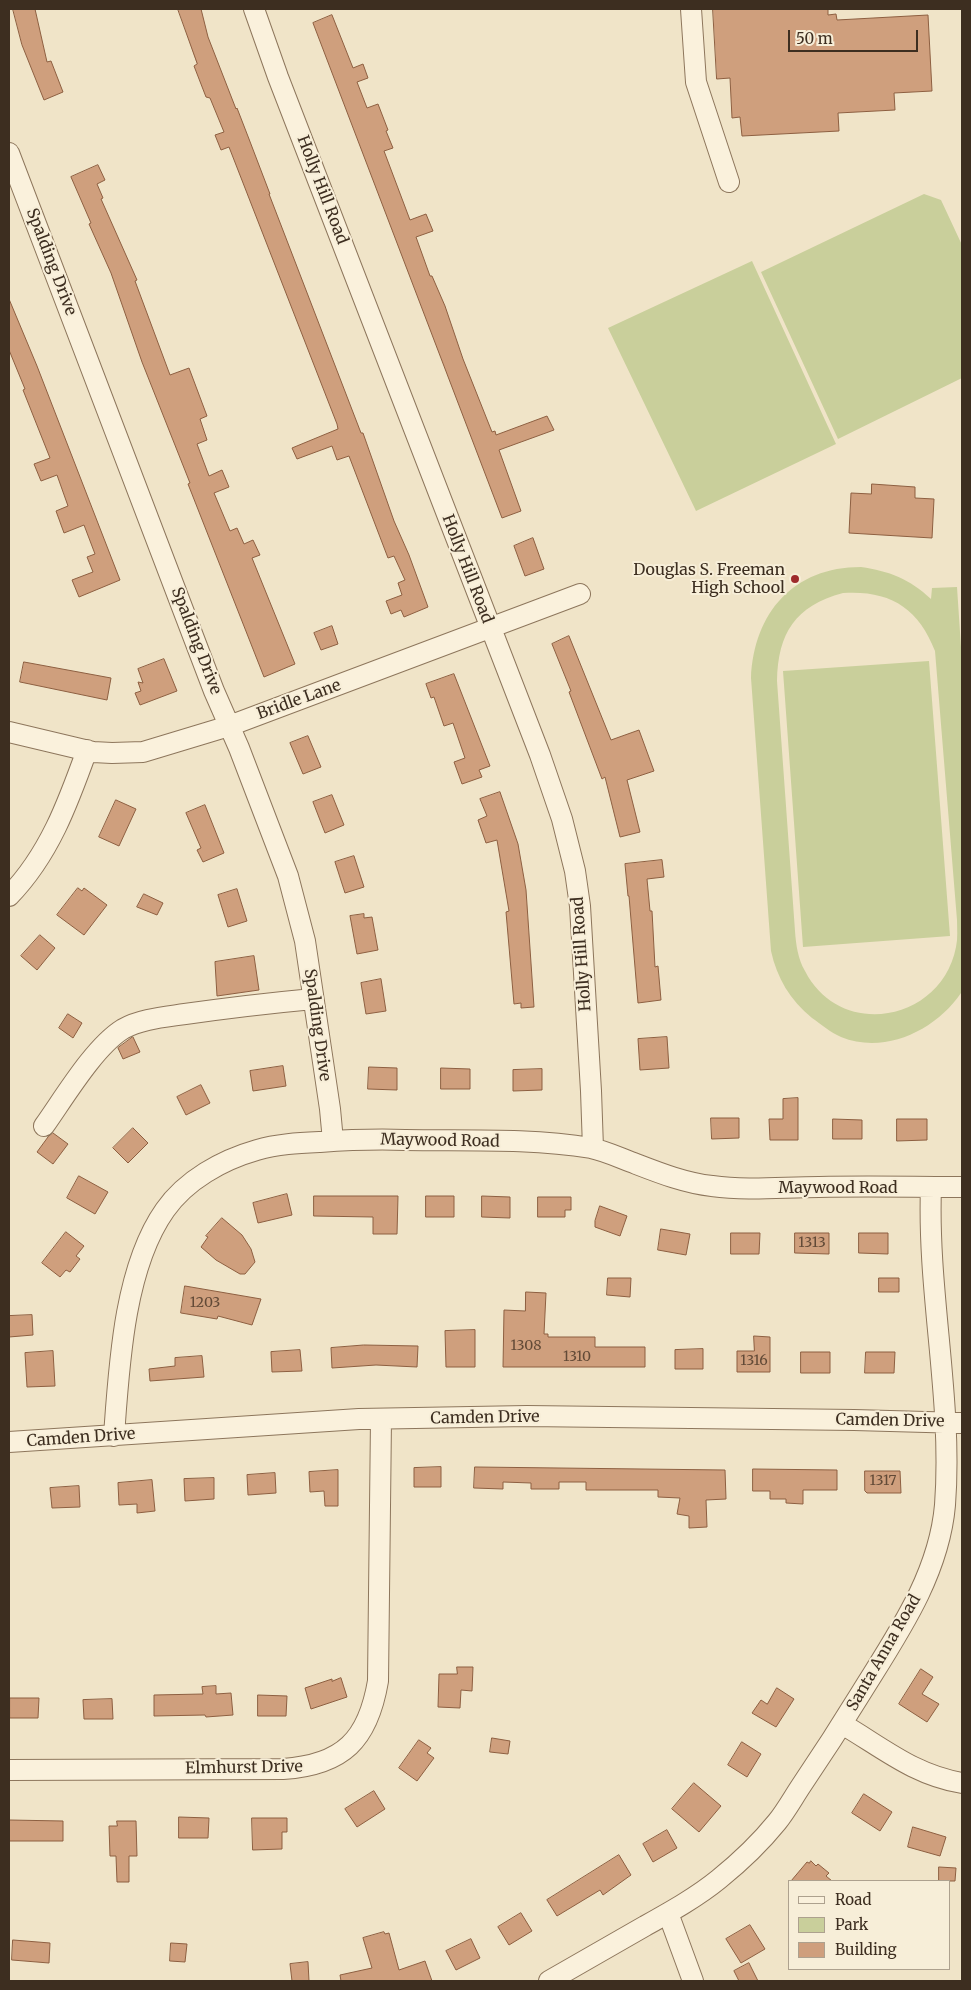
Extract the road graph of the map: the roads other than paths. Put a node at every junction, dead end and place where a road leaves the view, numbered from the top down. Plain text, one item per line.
1 (254, 9) edge
2 (691, 9) edge
3 (9, 153) edge
4 (729, 182) dead end
5 (580, 594) dead end
6 (490, 628) junction
7 (229, 726) junction
8 (9, 732) edge
9 (87, 750) junction
10 (9, 896) edge
11 (313, 999) junction
12 (44, 1126) dead end
13 (333, 1141) junction
14 (593, 1148) junction
15 (931, 1187) junction
16 (962, 1187) edge
17 (381, 1419) junction
18 (954, 1422) edge
19 (114, 1436) junction
20 (9, 1442) edge
21 (842, 1724) junction
22 (9, 1770) edge
23 (962, 1783) edge
24 (668, 1913) junction
25 (549, 1981) edge
26 (693, 1981) edge

1 - 6 street, Holly Hill Road
2 - 4 street
3 - 7 street, Spalding Drive
5 - 6 street, Bridle Lane
6 - 7 street, Bridle Lane
6 - 14 street, Holly Hill Road
7 - 9 street, Bridle Lane
7 - 11 street, Spalding Drive
8 - 9 street, Bridle Lane
9 - 10 street
11 - 12 street
11 - 13 street, Spalding Drive
13 - 14 street, Maywood Road
13 - 19 street, Maywood Road
14 - 15 street, Maywood Road
15 - 16 street, Maywood Road
15 - 18 street, Santa Anna Road
17 - 18 street, Camden Drive
17 - 19 street, Camden Drive
17 - 22 street, Elmhurst Drive
18 - 21 street, Santa Anna Road
19 - 20 street, Camden Drive
21 - 23 street
21 - 24 street, Santa Anna Road
24 - 25 street, Santa Anna Road
24 - 26 street

